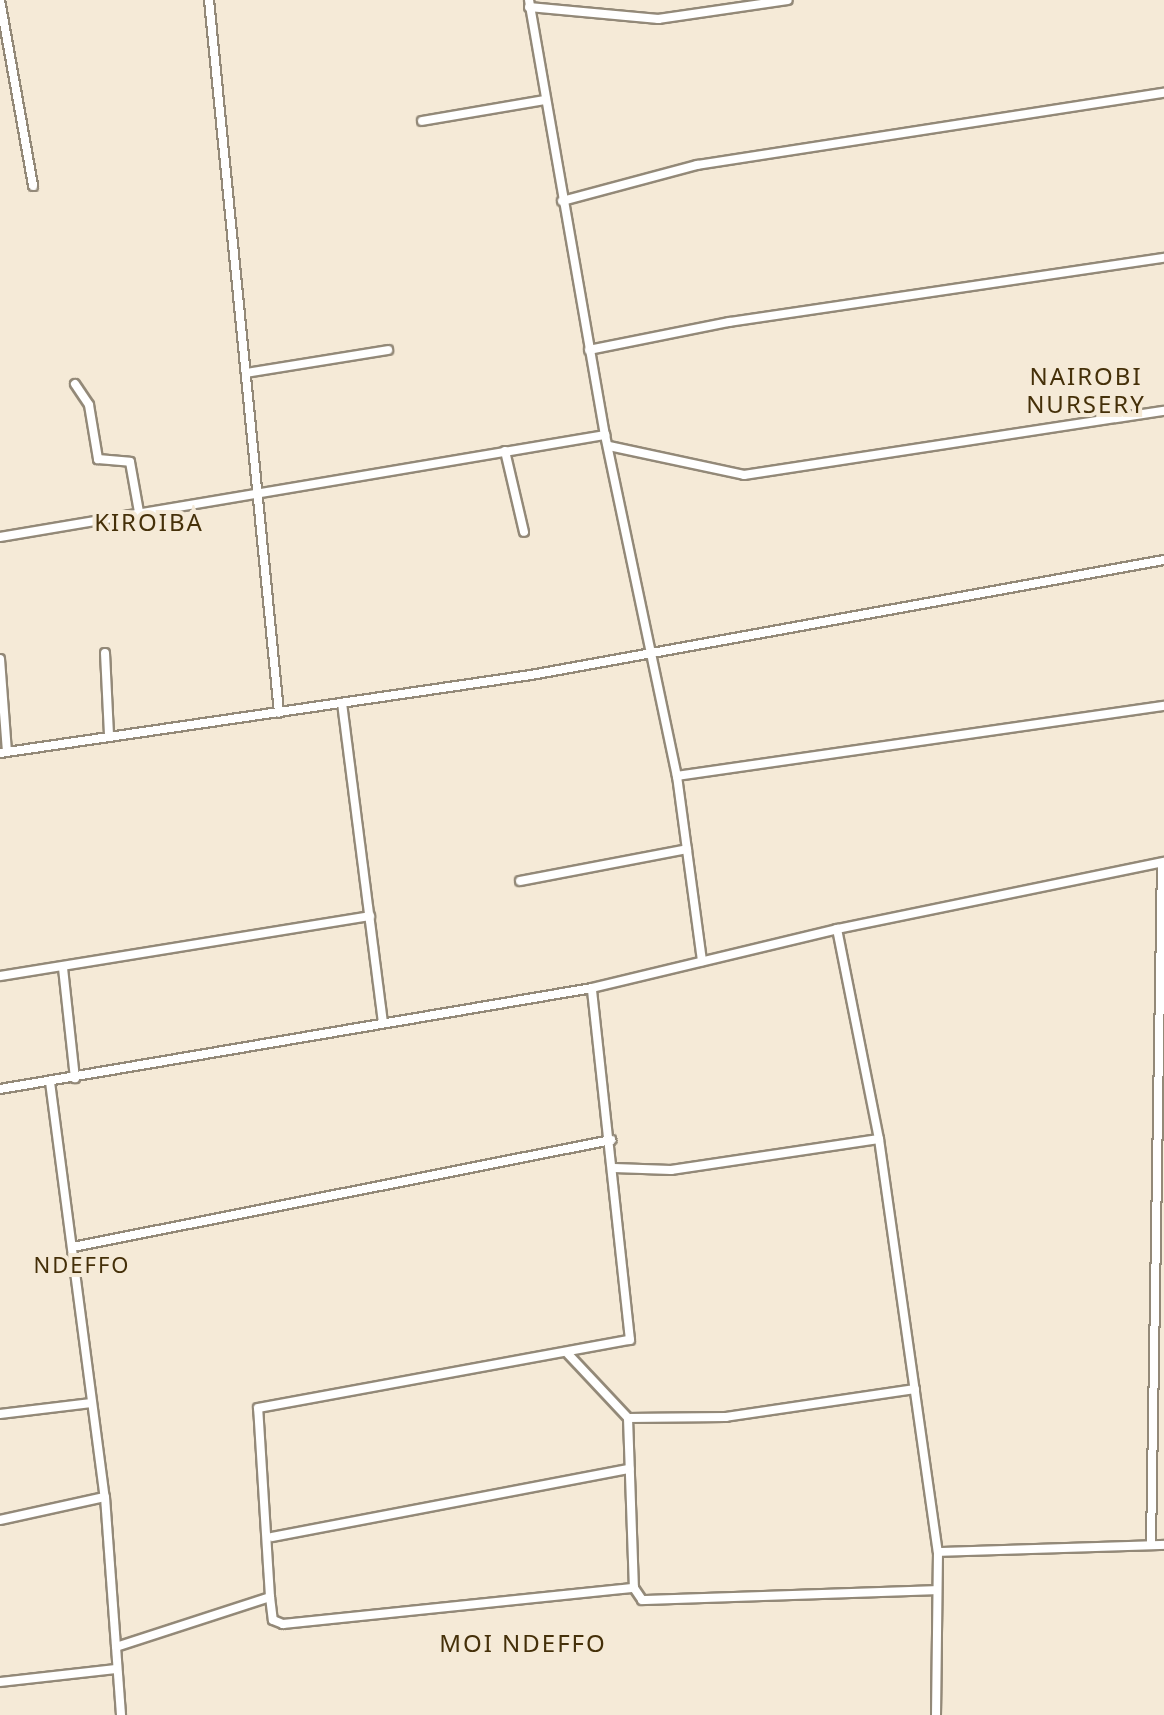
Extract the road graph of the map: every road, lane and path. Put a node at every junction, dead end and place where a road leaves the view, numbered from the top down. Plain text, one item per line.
1 (0, 0) edge
2 (209, 0) edge
3 (788, 0) edge
4 (529, 3) edge
5 (1164, 93) edge
6 (545, 100) junction
7 (422, 121) dead end
8 (33, 186) dead end
9 (562, 201) junction
10 (1164, 258) edge
11 (388, 350) dead end
12 (589, 350) junction
13 (246, 373) junction
14 (75, 384) dead end
15 (1164, 411) edge
16 (605, 435) junction
17 (609, 446) junction
18 (505, 451) junction
19 (262, 492) junction
20 (139, 512) junction
21 (524, 532) dead end
22 (0, 537) edge
23 (1164, 560) edge
24 (650, 650) junction
25 (105, 653) dead end
26 (0, 659) edge
27 (342, 703) junction
28 (1164, 706) edge
29 (279, 713) junction
30 (109, 734) junction
31 (4, 753) edge
32 (677, 776) junction
33 (687, 849) junction
34 (1163, 862) edge
35 (520, 881) dead end
36 (370, 916) junction
37 (837, 929) junction
38 (702, 961) junction
39 (63, 968) junction
40 (0, 976) edge
41 (592, 988) junction
42 (383, 1022) junction
43 (75, 1078) junction
44 (50, 1082) junction
45 (0, 1089) edge
46 (879, 1139) junction
47 (611, 1140) junction
48 (614, 1168) junction
49 (73, 1247) junction
50 (568, 1354) junction
51 (915, 1389) junction
52 (91, 1403) junction
53 (0, 1414) edge
54 (628, 1418) junction
55 (630, 1469) junction
56 (105, 1497) junction
57 (0, 1520) edge
58 (272, 1537) junction
59 (1151, 1545) junction
60 (1164, 1545) edge
61 (938, 1552) junction
62 (634, 1588) junction
63 (936, 1590) junction
64 (270, 1597) junction
65 (116, 1647) junction
66 (116, 1669) junction
67 (0, 1682) edge
68 (121, 1715) edge
69 (936, 1715) edge

1 - 8 street
2 - 13 street
3 - 4 street
4 - 6 street
5 - 9 street
6 - 7 street
6 - 9 street
9 - 12 street
10 - 12 street
11 - 13 street
12 - 16 street
13 - 19 street
14 - 20 street
15 - 17 street
16 - 17 street
16 - 18 street
17 - 24 street
18 - 19 street
18 - 21 street
19 - 20 street
19 - 29 street
20 - 22 street
23 - 24 street
24 - 27 street
24 - 32 street
25 - 30 street
26 - 31 street
27 - 29 street
27 - 36 street
28 - 32 street
29 - 30 street
30 - 31 street
32 - 33 street
33 - 35 street
33 - 38 street
34 - 37 street
34 - 59 street
36 - 39 street
36 - 42 street
37 - 38 street
37 - 46 street
38 - 41 street
39 - 40 street
39 - 43 street
41 - 42 street
41 - 47 street
42 - 43 street
43 - 44 street
44 - 45 street
44 - 49 street
46 - 48 street
46 - 51 street
47 - 48 street
47 - 49 street
48 - 50 street
49 - 52 street
50 - 54 street
50 - 58 street
51 - 54 street
51 - 61 street
52 - 53 street
52 - 56 street
54 - 55 street
55 - 58 street
55 - 62 street
56 - 57 street
56 - 65 street
58 - 64 street
59 - 60 street
59 - 61 street
61 - 63 street
62 - 63 street
62 - 64 street
63 - 69 street
64 - 65 street
65 - 66 street
66 - 67 street
66 - 68 street

